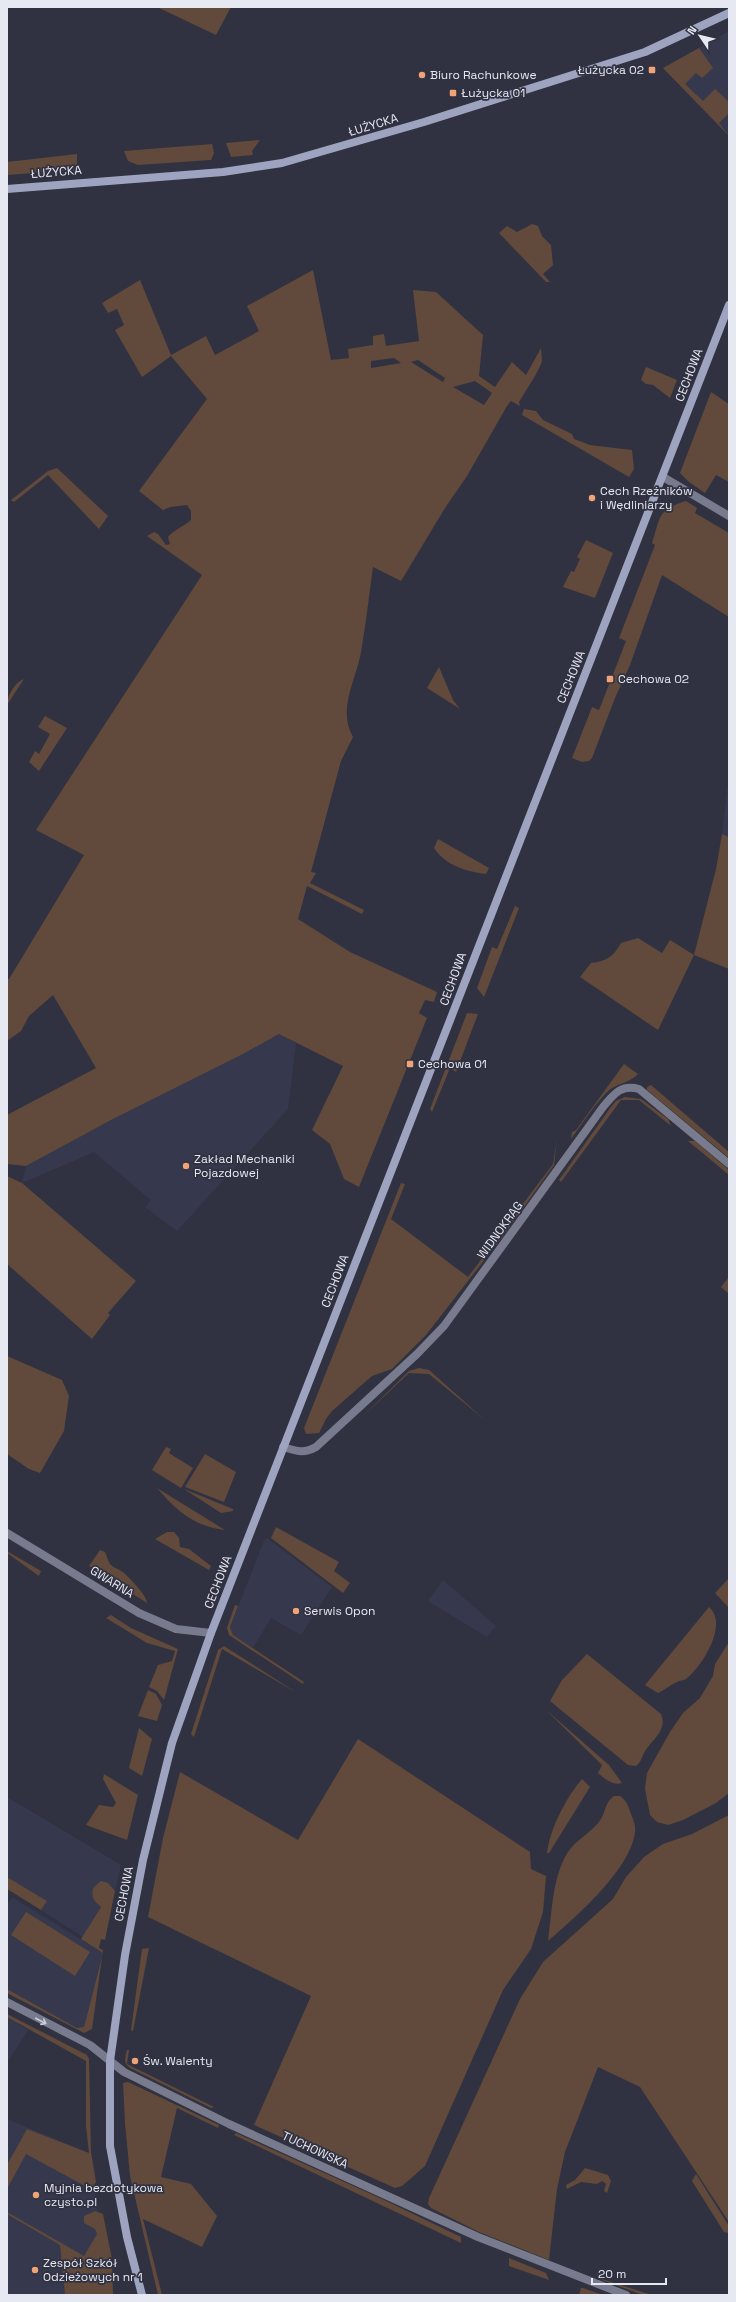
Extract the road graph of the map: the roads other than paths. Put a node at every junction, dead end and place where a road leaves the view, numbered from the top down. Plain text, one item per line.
1 (729, 13) edge
2 (7, 189) edge
3 (729, 305) edge
4 (663, 477) junction
5 (729, 516) edge
6 (729, 1164) edge
7 (283, 1447) junction
8 (7, 1533) edge
9 (210, 1633) junction
10 (7, 2002) edge
11 (110, 2061) junction
12 (142, 2295) edge
13 (626, 2295) edge

1 - 2 street, ŁUŻYCKA
3 - 4 street, CECHOWA
4 - 5 street
4 - 7 street, CECHOWA
6 - 7 street, WIDNOKRĄG
7 - 9 street, CECHOWA
8 - 9 street, GWARNA
9 - 11 street, CECHOWA
10 -> 11 street, TUCHOWSKA
11 - 12 street, CECHOWA
11 - 13 street, TUCHOWSKA

